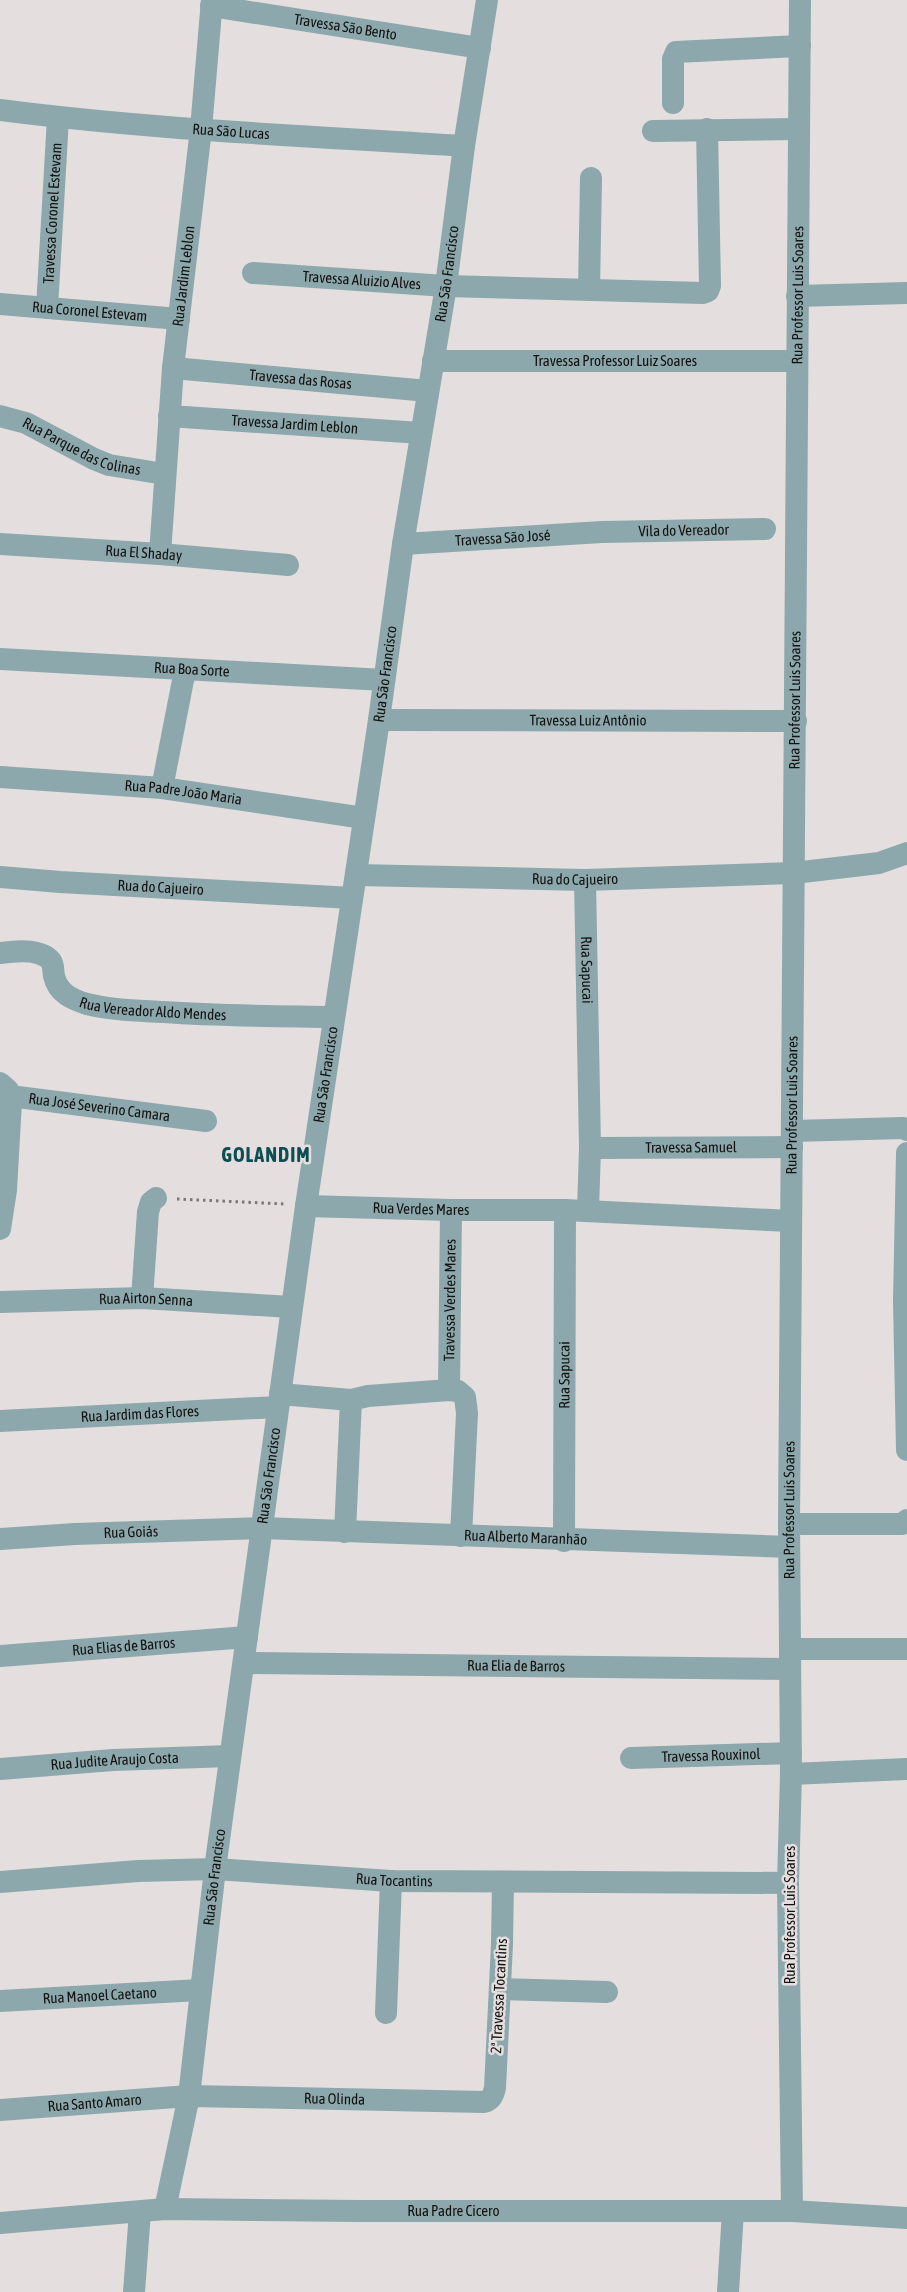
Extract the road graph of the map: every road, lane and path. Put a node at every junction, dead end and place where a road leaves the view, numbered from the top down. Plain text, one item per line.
1 (487, 0) edge
2 (800, 0) edge
3 (212, 3) edge
4 (800, 46) junction
5 (480, 48) junction
6 (673, 103) dead end
7 (0, 110) edge
8 (58, 118) junction
9 (201, 129) junction
10 (707, 129) junction
11 (799, 129) junction
12 (653, 131) dead end
13 (464, 146) junction
14 (591, 178) dead end
15 (254, 273) dead end
16 (446, 286) junction
17 (589, 290) junction
18 (907, 293) edge
19 (797, 296) junction
20 (0, 304) edge
21 (47, 308) junction
22 (179, 319) junction
23 (433, 361) junction
24 (797, 361) junction
25 (173, 368) junction
26 (428, 391) junction
27 (0, 416) edge
28 (169, 416) junction
29 (421, 433) junction
30 (164, 474) junction
31 (765, 529) dead end
32 (602, 532) joint
33 (0, 544) edge
34 (403, 544) junction
35 (160, 554) junction
36 (288, 565) dead end
37 (0, 659) edge
38 (185, 670) junction
39 (384, 680) junction
40 (379, 720) junction
41 (796, 721) junction
42 (0, 777) edge
43 (162, 788) junction
44 (364, 818) junction
45 (907, 853) edge
46 (794, 873) junction
47 (356, 876) junction
48 (0, 877) edge
49 (585, 880) junction
50 (352, 898) junction
51 (0, 953) edge
52 (334, 1017) junction
53 (5, 1090) edge
54 (206, 1121) dead end
55 (907, 1130) edge
56 (792, 1139) junction
57 (590, 1148) junction
58 (907, 1153) edge
59 (3, 1190) edge
60 (156, 1198) joint
61 (306, 1206) junction
62 (451, 1210) junction
63 (565, 1210) junction
64 (588, 1211) junction
65 (790, 1220) junction
66 (0, 1229) edge
67 (142, 1298) junction
68 (0, 1302) edge
69 (291, 1307) junction
70 (449, 1390) junction
71 (351, 1400) junction
72 (279, 1401) junction
73 (0, 1421) edge
74 (907, 1450) edge
75 (907, 1520) edge
76 (789, 1524) junction
77 (262, 1528) junction
78 (345, 1532) junction
79 (461, 1536) junction
80 (0, 1540) edge
81 (564, 1541) junction
82 (789, 1547) junction
83 (248, 1637) junction
84 (907, 1649) edge
85 (0, 1656) edge
86 (789, 1659) junction
87 (244, 1663) junction
88 (230, 1756) junction
89 (630, 1758) dead end
90 (791, 1764) junction
91 (0, 1769) edge
92 (907, 1769) edge
93 (214, 1870) junction
94 (391, 1881) junction
95 (0, 1882) edge
96 (503, 1882) junction
97 (788, 1883) junction
98 (500, 1989) junction
99 (200, 1990) junction
100 (607, 1992) dead end
101 (0, 2001) edge
102 (386, 2013) dead end
103 (189, 2096) junction
104 (481, 2102) joint
105 (0, 2110) edge
106 (165, 2209) junction
107 (733, 2211) junction
108 (792, 2211) junction
109 (140, 2212) junction
110 (907, 2218) edge
111 (0, 2223) edge
112 (134, 2292) edge
113 (728, 2292) edge

1 - 5 street, Rua São Francisco
2 - 4 street, Rua Professor Luis Soares
3 - 5 street, Travessa São Bento
3 - 9 street, Rua Jardim Leblon
4 - 6 street
4 - 11 street, Rua Professor Luis Soares
5 - 13 street, Rua São Francisco
7 - 8 street, Rua São Lucas
8 - 9 street, Rua São Lucas
8 - 21 street, Travessa Coronel Estevam
9 - 13 street, Rua São Lucas
9 - 22 street, Rua Jardim Leblon
10 - 11 street
10 - 12 street
10 - 17 street, Travessa Aluizio Alves
11 - 19 street, Rua Professor Luis Soares
13 - 16 street, Rua São Francisco
14 - 17 street
15 - 16 street, Travessa Aluizio Alves
16 - 17 street, Travessa Aluizio Alves
16 - 23 street, Rua São Francisco
18 - 19 street
19 - 24 street, Rua Professor Luis Soares
20 - 21 street, Rua Coronel Estevam
21 - 22 street, Rua Coronel Estevam
22 - 25 street, Rua Jardim Leblon
23 - 24 street, Travessa Professor Luiz Soares
23 - 26 street, Rua São Francisco
24 - 41 street, Rua Professor Luis Soares
25 - 26 street, Travessa das Rosas
25 - 28 street, Rua Jardim Leblon
26 - 29 street, Rua São Francisco
27 - 30 street, Rua Parque das Colinas
28 - 29 street, Travessa Jardim Leblon
28 - 30 street, Rua Jardim Leblon
29 - 34 street, Rua São Francisco
30 - 35 street, Rua Jardim Leblon
31 - 32 street, Vila do Vereador
32 - 34 street, Travessa São José
33 - 35 street, Rua El Shaday
34 - 39 street, Rua São Francisco
35 - 36 street, Rua El Shaday
37 - 38 street, Rua Boa Sorte
38 - 39 street, Rua Boa Sorte
38 - 43 street
39 - 40 street, Rua São Francisco
40 - 41 street, Travessa Luiz Antônio
40 - 44 street, Rua São Francisco
41 - 46 street, Rua Professor Luis Soares
42 - 43 street, Rua Padre João Maria
43 - 44 street, Rua Padre João Maria
44 - 47 street, Rua São Francisco
45 - 46 street, Rua do Cajueiro
46 - 49 street, Rua do Cajueiro
46 - 56 street, Rua Professor Luis Soares
47 - 49 street, Rua do Cajueiro
47 - 50 street, Rua São Francisco
48 - 50 street, Rua do Cajueiro
49 - 57 street, Rua Sapucai
50 - 52 street, Rua São Francisco
51 - 52 street, Rua Vereador Aldo Mendes
52 - 61 street, Rua São Francisco
53 - 54 street, Rua José Severino Camara
53 - 59 street
55 - 56 street, Travessa Samuel
56 - 57 street, Travessa Samuel
56 - 65 street, Rua Professor Luis Soares
57 - 64 street, Rua Sapucai
58 - 74 street
59 - 66 street
60 - 61 path
60 - 67 street
61 - 62 street, Rua Verdes Mares
61 - 69 street, Rua São Francisco
62 - 63 street, Rua Verdes Mares
62 - 70 street, Travessa Verdes Mares
63 - 64 street, Rua Verdes Mares
63 - 81 street, Rua Sapucai
64 - 65 street, Rua Verdes Mares
65 - 76 street, Rua Professor Luis Soares
67 - 68 street, Rua Airton Senna
67 - 69 street, Rua Airton Senna
69 - 72 street, Rua São Francisco
70 - 71 street, Rua Jardim das Flores
70 - 79 street
71 - 72 street, Rua Jardim das Flores
71 - 78 street
72 - 73 street, Rua Jardim das Flores
72 - 77 street, Rua São Francisco
75 - 76 street
76 - 82 street, Rua Professor Luis Soares
77 - 78 street, Rua Alberto Maranhão
77 - 80 street, Rua Goiás
77 - 83 street, Rua São Francisco
78 - 79 street, Rua Alberto Maranhão
79 - 81 street, Rua Alberto Maranhão
81 - 82 street, Rua Alberto Maranhão
82 - 86 street, Rua Professor Luis Soares
83 - 85 street, Rua Elias de Barros
83 - 87 street, Rua São Francisco
84 - 86 street, Rua Elia de Barros
86 - 87 street, Rua Elia de Barros
86 - 90 street, Rua Professor Luis Soares
87 - 88 street, Rua São Francisco
88 - 91 street, Rua Judite Araujo Costa
88 - 93 street, Rua São Francisco
89 - 90 street, Travessa Rouxinol
90 - 92 street, Travessa Rouxinol
90 - 97 street, Rua Professor Luis Soares
93 - 94 street, Rua Tocantins
93 - 95 street, Rua Tocantins
93 - 99 street, Rua São Francisco
94 - 96 street, Rua Tocantins
94 - 102 street
96 - 97 street, Rua Tocantins
96 - 98 street, 2ª Travessa Tocantins
97 - 108 street, Rua Professor Luis Soares
98 - 100 street
98 - 104 street, 2ª Travessa Tocantins
99 - 101 street, Rua Manoel Caetano
99 - 103 street, Rua São Francisco
103 - 104 street, Rua Olinda
103 - 105 street, Rua Santo Amaro
103 - 106 street, Rua São Francisco
106 - 107 street, Rua Padre Cicero
106 - 109 street, Rua Padre Cicero
107 - 108 street, Rua Padre Cicero
107 - 113 street
108 - 110 street, Rua Padre Cicero
109 - 111 street, Rua Padre Cicero
109 - 112 street

